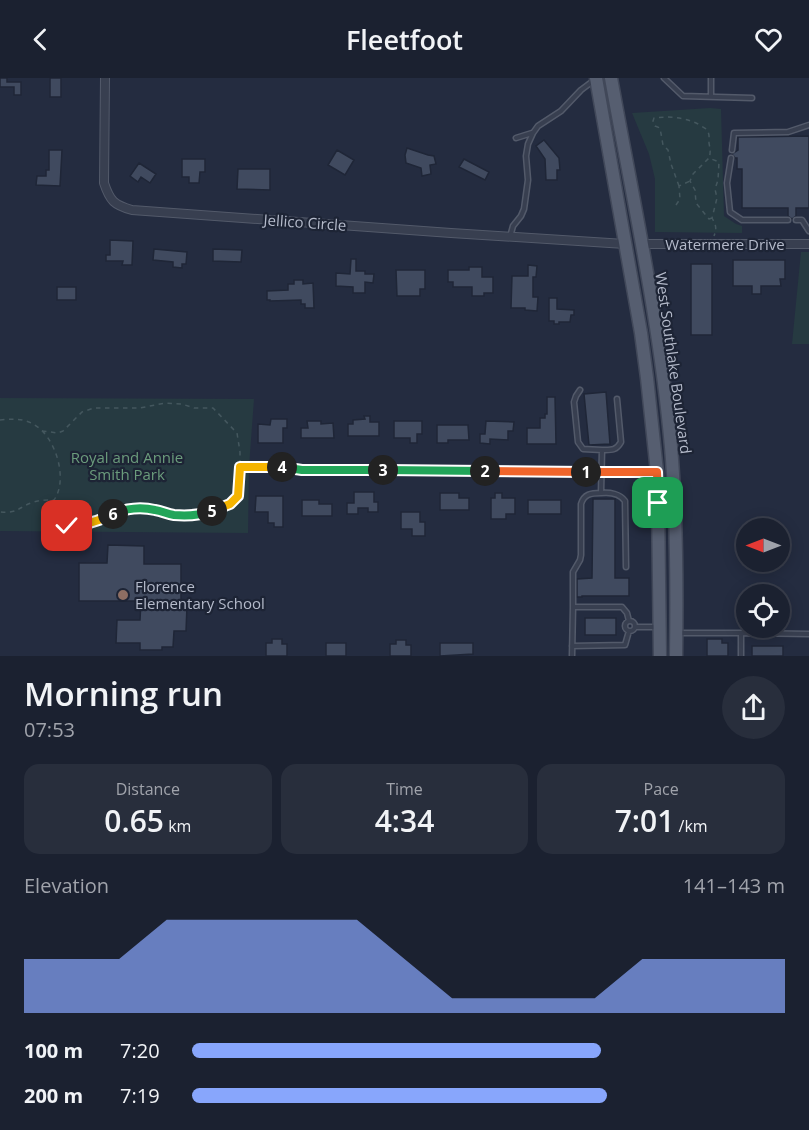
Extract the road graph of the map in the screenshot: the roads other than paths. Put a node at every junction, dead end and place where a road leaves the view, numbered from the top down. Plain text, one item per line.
1 (105, 78) edge
2 (596, 78) edge
3 (611, 78) edge
4 (664, 78) edge
5 (711, 78) edge
6 (711, 97) junction
7 (752, 98) dead end
8 (809, 125) edge
9 (533, 133) junction
10 (516, 138) dead end
11 (732, 150) dead end
12 (731, 158) dead end
13 (788, 220) dead end
14 (796, 220) dead end
15 (809, 231) edge
16 (510, 237) junction
17 (625, 244) junction
18 (641, 244) junction
19 (809, 244) edge
20 (580, 390) dead end
21 (617, 399) dead end
22 (602, 450) junction
23 (302, 470) road end
24 (602, 472) junction
25 (657, 472) junction
26 (601, 493) junction
27 (626, 567) dead end
28 (573, 607) junction
29 (629, 621) junction
30 (635, 627) junction
31 (661, 627) junction
32 (629, 631) junction
33 (676, 633) junction
34 (736, 633) edge
35 (790, 634) edge
36 (809, 634) edge
37 (741, 638) edge
38 (572, 646) junction
39 (572, 656) edge
40 (660, 656) edge
41 (676, 656) edge
42 (741, 656) edge

1 - 16 street, Jellico Circle
2 - 9 lane
2 - 17 main road, West Southlake Boulevard
3 - 18 main road, West Southlake Boulevard
4 - 6 lane
5 - 6 lane
6 - 7 lane
8 - 11 lane
9 - 10 lane
9 - 16 lane
12 - 13 lane
14 - 15 lane
16 - 17 street, Jellico Circle
17 - 18 main road
17 - 25 main road, West Southlake Boulevard
18 - 19 street, Watermere Drive
18 - 33 main road, West Southlake Boulevard
20 - 22 lane
21 - 22 lane
22 - 24 lane
23 - 24 street
24 - 25 street
24 - 26 lane
25 - 31 main road, West Southlake Boulevard
26 - 27 lane
26 - 28 lane
28 - 29 lane
28 - 38 lane
29 - 30 lane
29 - 32 lane
30 - 31 lane
30 - 32 lane
31 - 33 main road
31 - 40 main road, West Southlake Boulevard
32 - 38 lane
33 - 34 lane
33 - 41 main road, West Southlake Boulevard
35 - 36 lane
37 - 42 lane
38 - 39 lane

